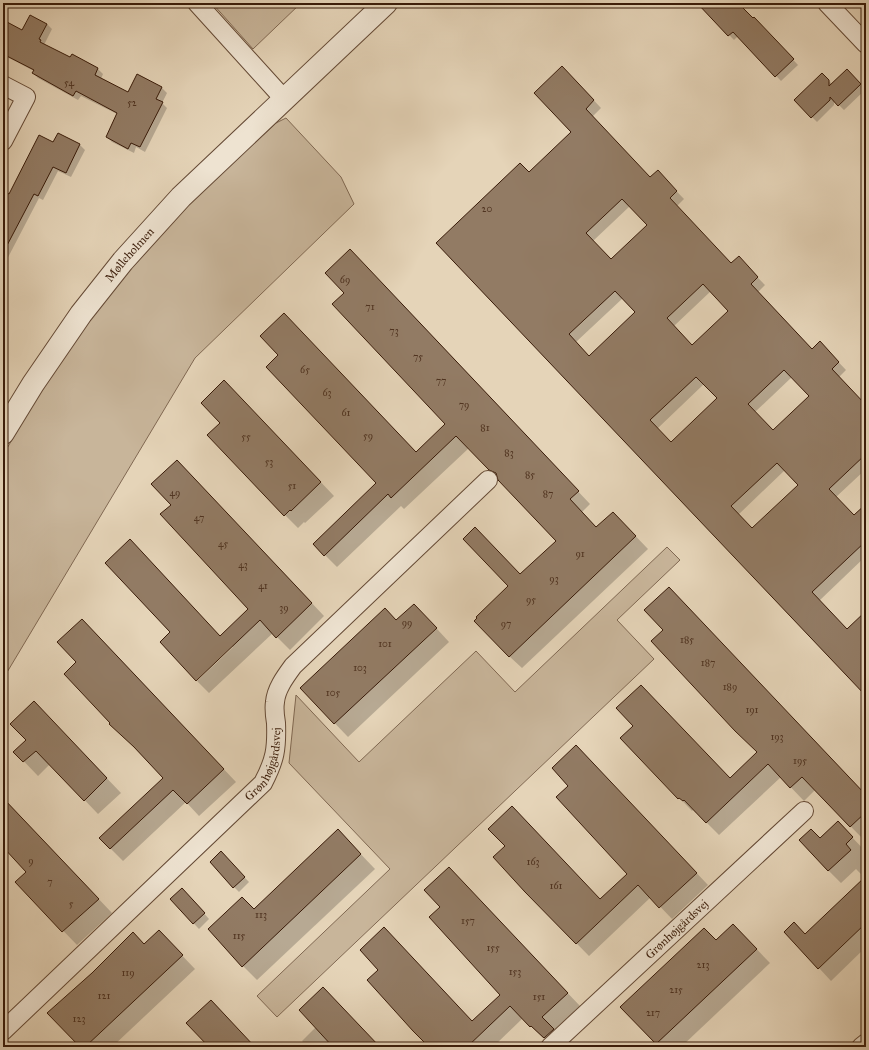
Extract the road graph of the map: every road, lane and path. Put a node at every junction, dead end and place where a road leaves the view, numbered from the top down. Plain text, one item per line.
1 (197, 3) edge
2 (386, 3) edge
3 (827, 3) edge
4 (866, 44) edge
5 (3, 85) edge
6 (284, 99) junction
7 (3, 141) edge
8 (3, 433) edge
9 (488, 480) dead end
10 (804, 810) dead end
11 (3, 1032) edge
12 (866, 1043) edge
13 (550, 1047) edge
14 (861, 1047) edge

1 - 6 street
2 - 6 street, Mølleholmen
3 - 4 street
5 - 7 street
6 - 8 street, Mølleholmen
9 - 11 street, Grønhøjgårdsvej
10 - 13 street, Grønhøjgårdsvej
12 - 14 street

